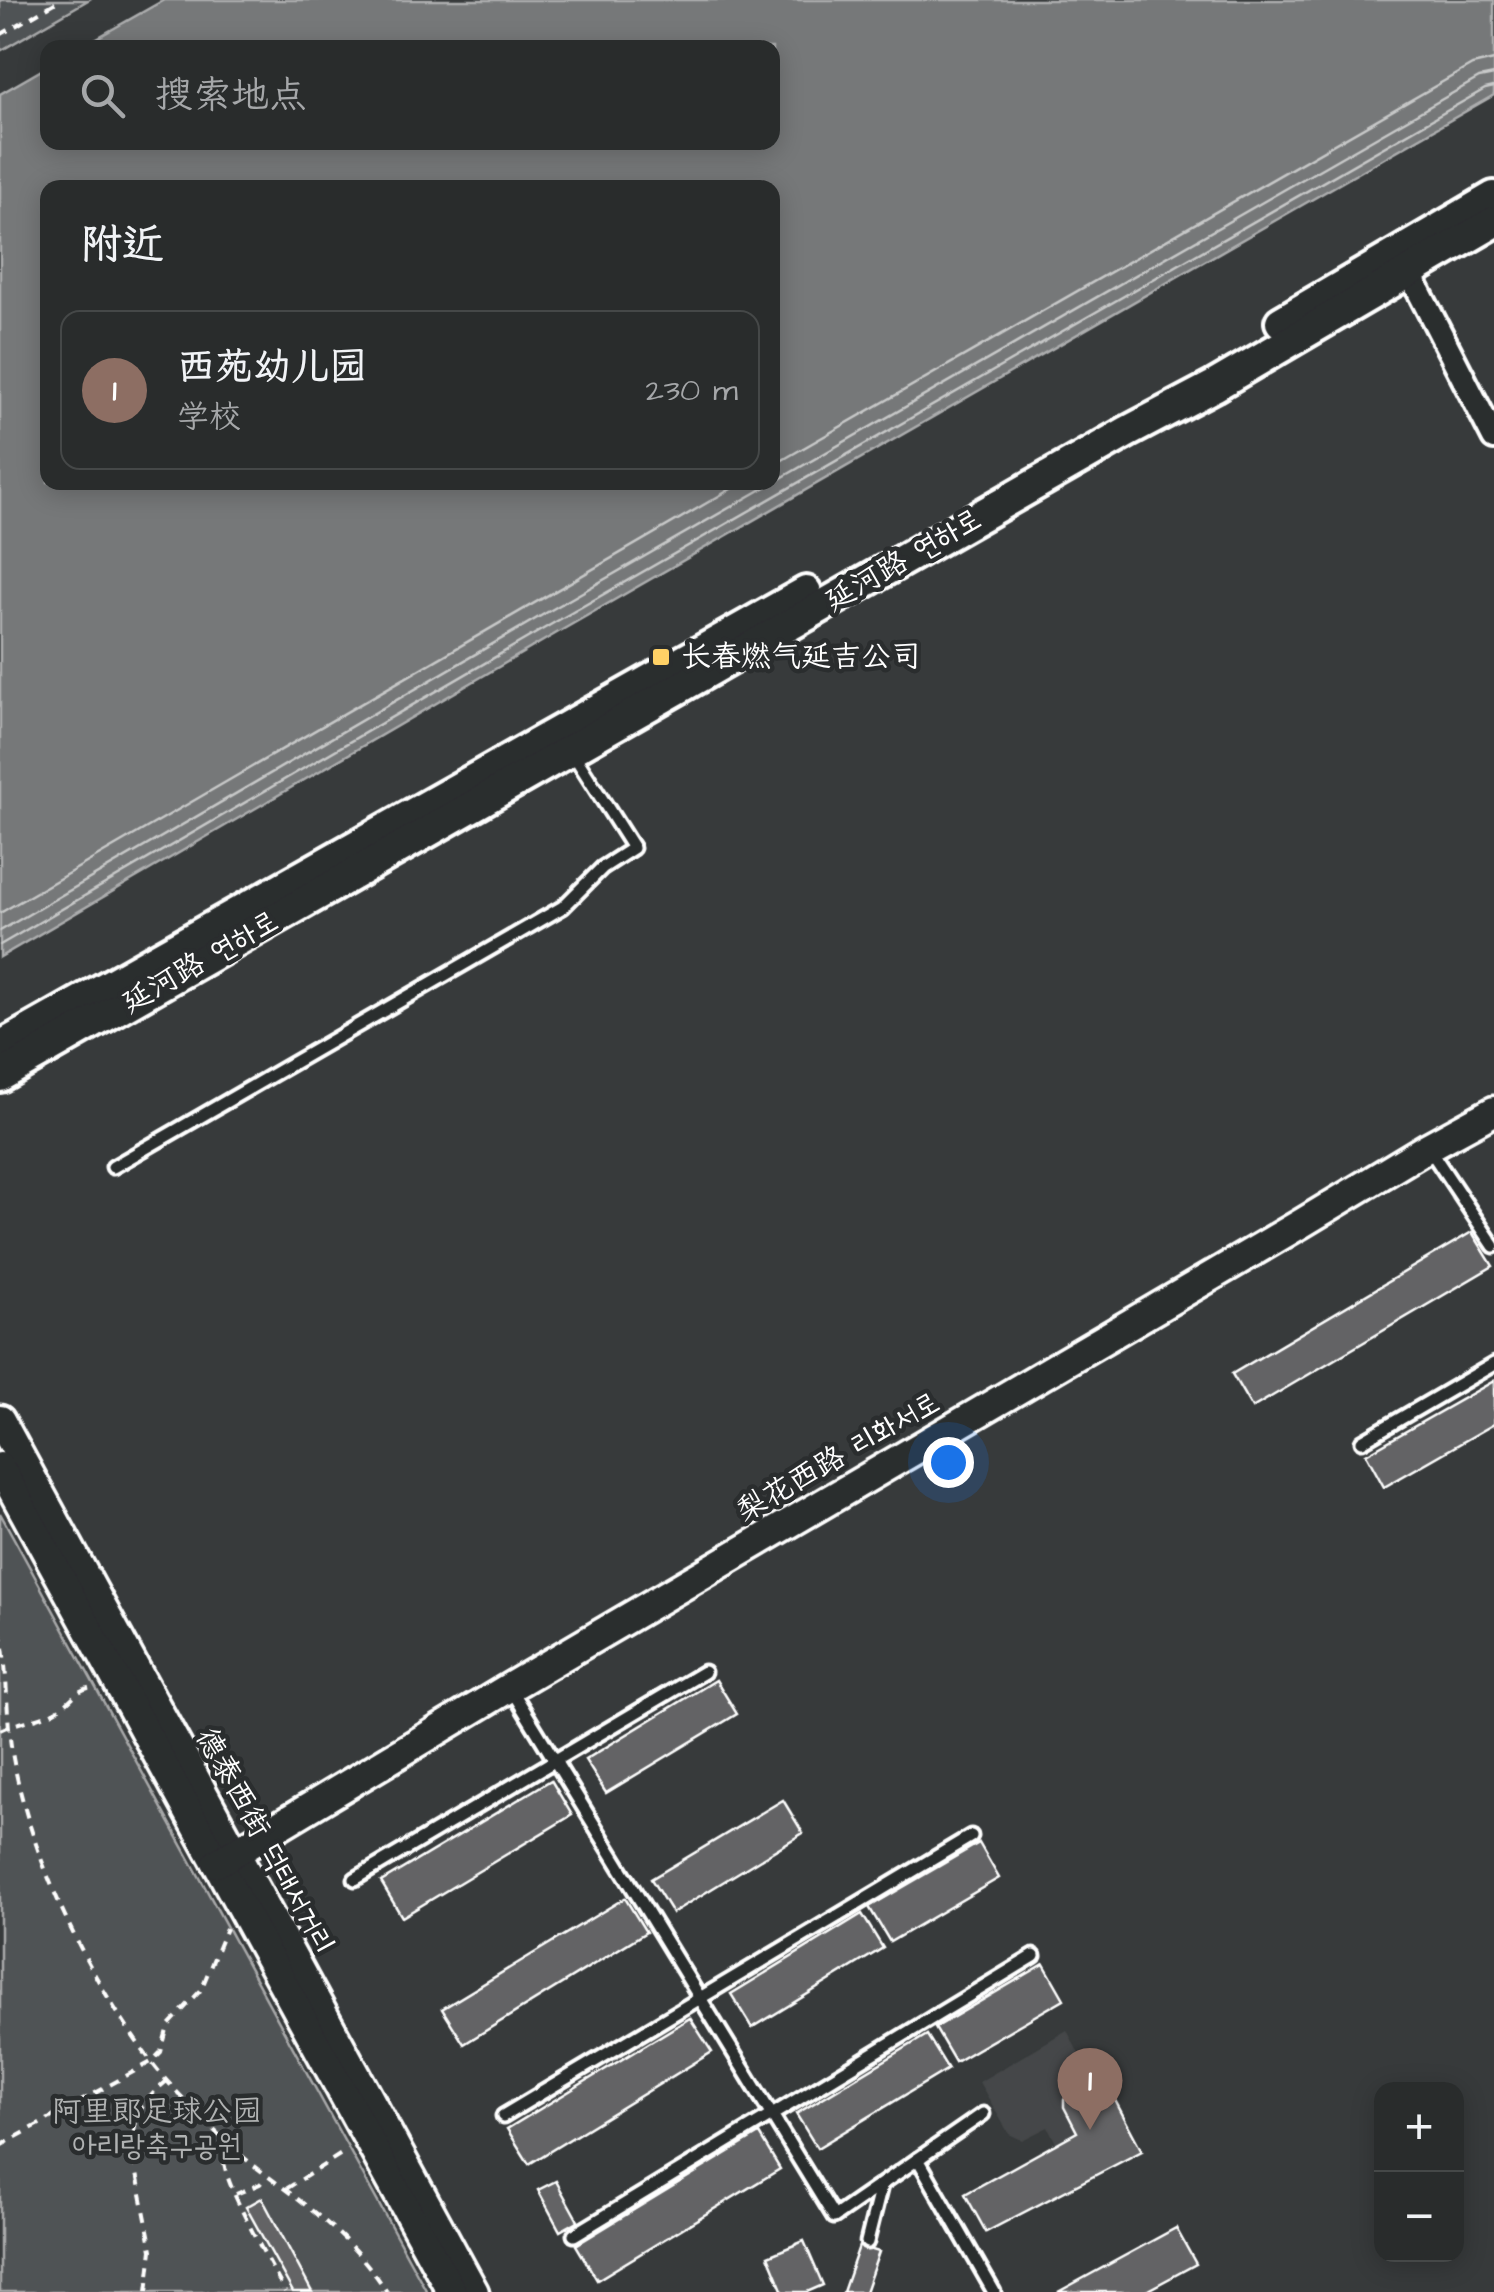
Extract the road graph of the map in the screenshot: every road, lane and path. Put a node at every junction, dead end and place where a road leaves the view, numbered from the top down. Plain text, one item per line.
1 (60, 0) edge
2 (0, 34) edge
3 (1494, 197) edge
4 (1494, 222) edge
5 (1409, 272) junction
6 (1494, 438) edge
7 (571, 750) junction
8 (0, 1047) edge
9 (0, 1076) edge
10 (1494, 1112) edge
11 (1428, 1147) junction
12 (112, 1167) dead end
13 (1494, 1246) edge
14 (1494, 1364) edge
15 (0, 1420) edge
16 (1362, 1441) dead end
17 (0, 1467) edge
18 (0, 1630) edge
19 (704, 1672) dead end
20 (102, 1685) dead end
21 (510, 1687) junction
22 (7, 1726) junction
23 (0, 1730) edge
24 (556, 1761) junction
25 (970, 1836) dead end
26 (225, 1858) junction
27 (356, 1879) dead end
28 (230, 1919) dead end
29 (1034, 1956) dead end
30 (700, 1998) junction
31 (151, 2062) junction
32 (168, 2080) junction
33 (983, 2114) dead end
34 (772, 2115) junction
35 (502, 2116) dead end
36 (228, 2144) junction
37 (0, 2146) edge
38 (354, 2146) dead end
39 (918, 2159) junction
40 (266, 2177) junction
41 (881, 2186) junction
42 (284, 2190) junction
43 (235, 2194) junction
44 (574, 2236) dead end
45 (867, 2242) dead end
46 (147, 2292) edge
47 (285, 2292) edge
48 (387, 2292) edge
49 (452, 2292) edge
50 (474, 2292) edge
51 (994, 2292) edge

1 - 2 path
3 - 8 main road, 延河路 연하로
4 - 5 main road, 延河路 연하로
5 - 6 street
5 - 7 main road, 延河路 연하로
7 - 9 main road, 延河路 연하로
7 - 12 lane
10 - 11 street, 梨花西路 리화서로
11 - 13 lane
11 - 21 street, 梨花西路 리화서로
14 - 16 lane
15 - 26 street, 德泰西街 덕태서거리
17 - 26 street, 德泰西街 덕태서거리
18 - 22 path
19 - 24 lane
20 - 22 path
21 - 24 lane
21 - 26 street, 梨花西路 리화서로
22 - 23 path
22 - 31 path
24 - 27 lane
24 - 30 lane
25 - 30 lane
26 - 49 street, 德泰西街 덕태서거리
26 - 50 street, 德泰西街 덕태서거리
28 - 31 path
29 - 34 lane
30 - 34 lane
30 - 35 lane
31 - 32 path
31 - 37 path
32 - 36 path
32 - 46 path
33 - 39 lane
34 - 41 lane
34 - 44 lane
36 - 40 path
36 - 43 path
38 - 42 path
39 - 41 lane
39 - 51 lane
40 - 42 path
40 - 43 path
41 - 45 lane
42 - 48 path
43 - 47 path

